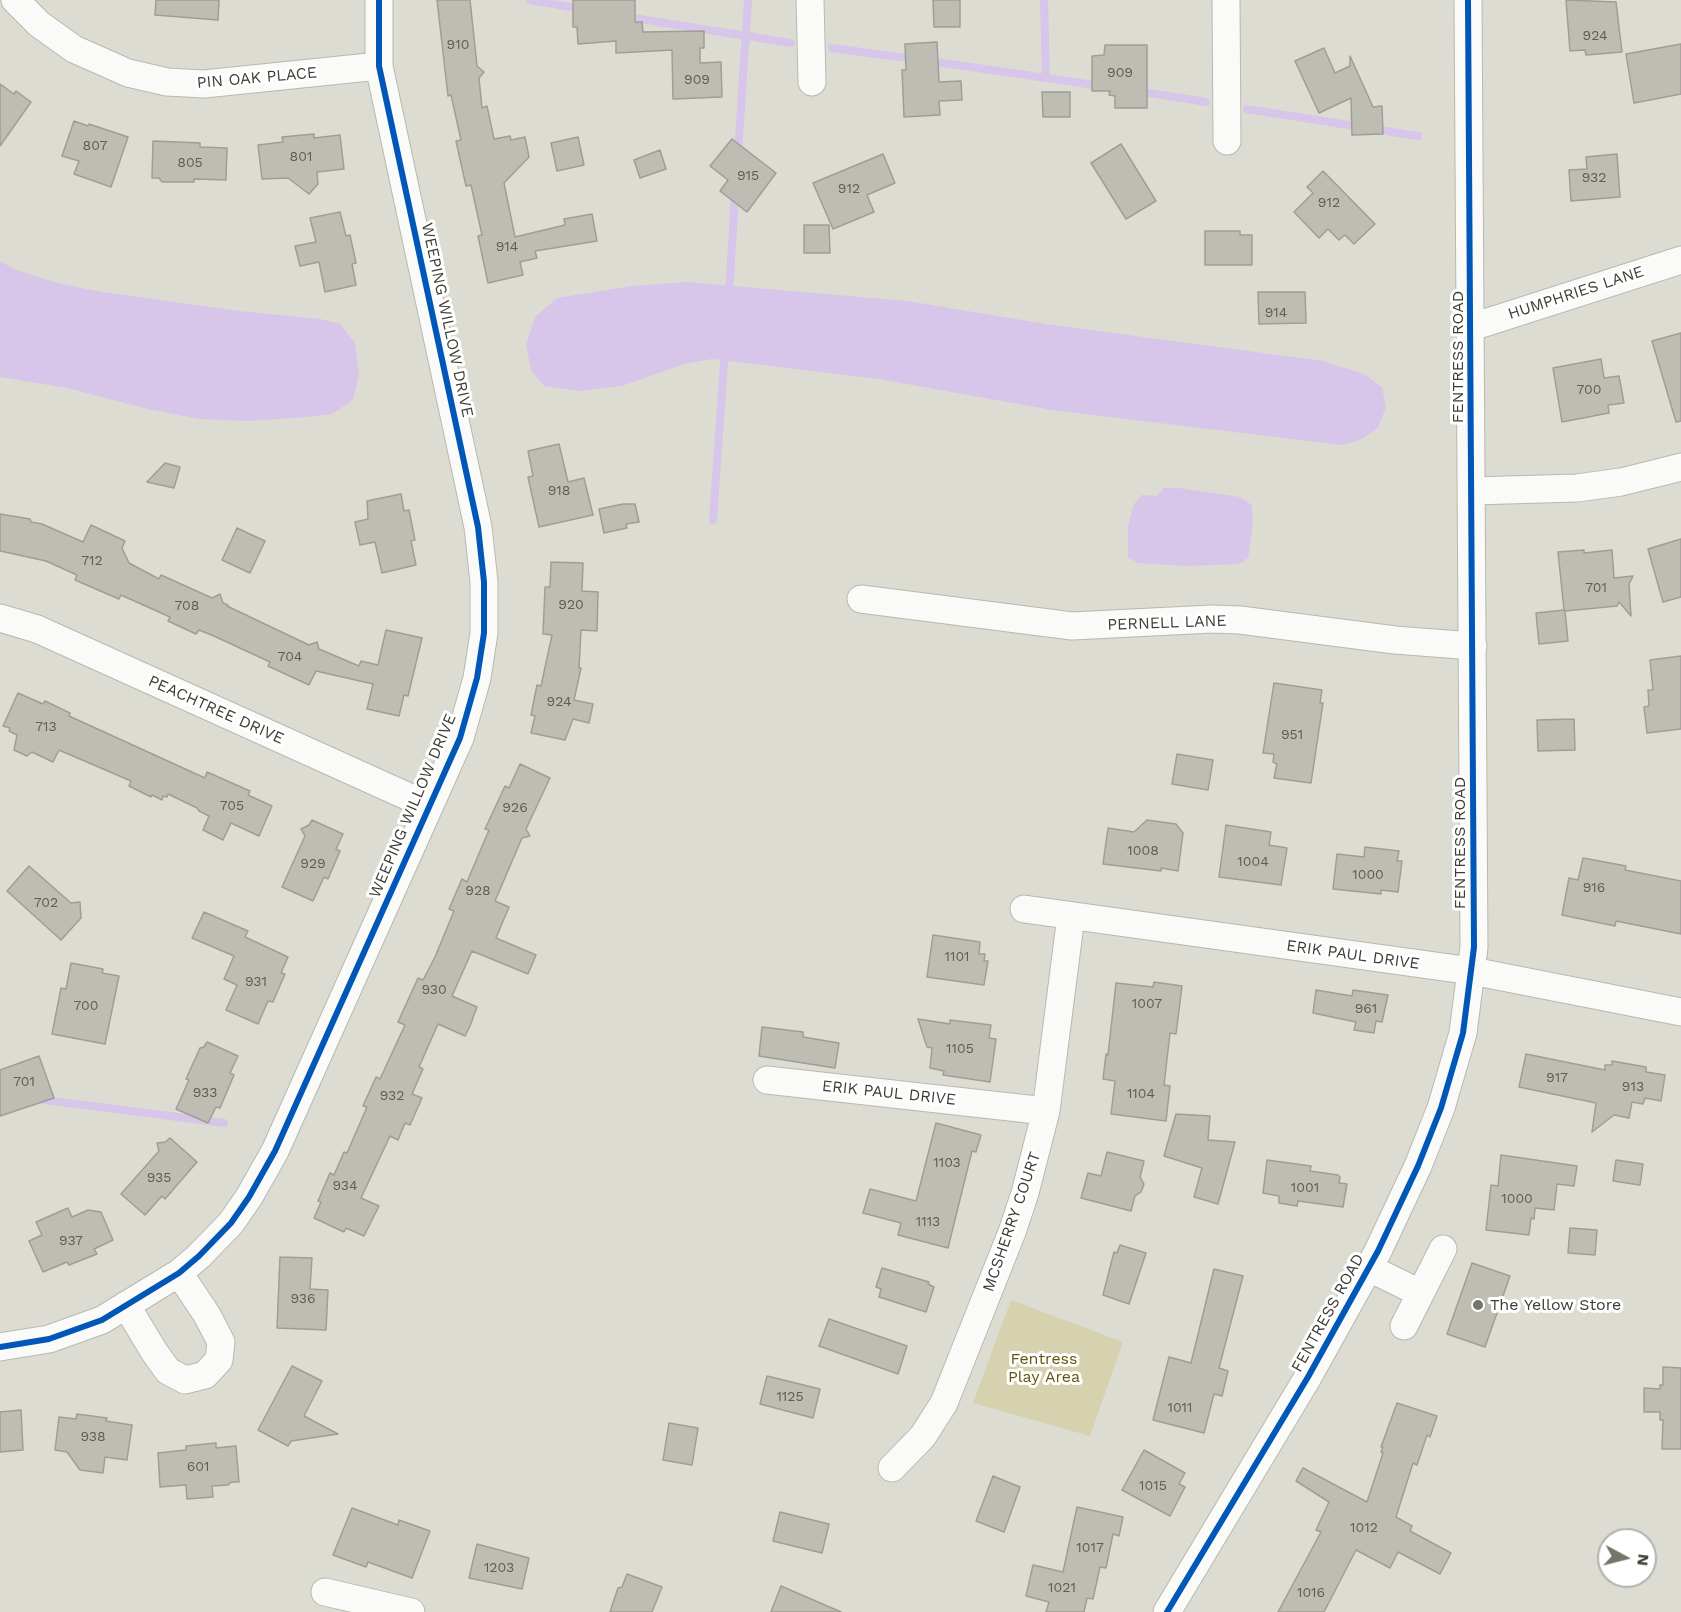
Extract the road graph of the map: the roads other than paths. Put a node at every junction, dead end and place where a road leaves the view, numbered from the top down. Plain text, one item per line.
1 (15, 0) edge
2 (379, 0) edge
3 (810, 0) edge
4 (1226, 0) edge
5 (1468, 0) edge
6 (379, 66) junction
7 (812, 82) dead end
8 (1227, 141) dead end
9 (1681, 260) edge
10 (1472, 327) junction
11 (1681, 467) edge
12 (1472, 491) junction
13 (861, 599) dead end
14 (0, 618) edge
15 (1473, 646) junction
16 (429, 806) junction
17 (1024, 909) dead end
18 (1071, 916) junction
19 (1472, 971) junction
20 (1681, 1012) edge
21 (767, 1080) dead end
22 (1046, 1111) junction
23 (1443, 1249) dead end
24 (1369, 1268) junction
25 (179, 1273) junction
26 (1420, 1293) junction
27 (126, 1305) junction
28 (1404, 1326) dead end
29 (0, 1347) edge
30 (892, 1468) dead end
31 (326, 1592) dead end
32 (411, 1612) edge
33 (1167, 1612) edge

1 - 6 street, PIN OAK PLACE
2 - 6 street, WEEPING WILLOW DRIVE
3 - 7 street
4 - 8 street
5 - 10 street, FENTRESS ROAD
6 - 16 street, WEEPING WILLOW DRIVE
9 - 10 street, HUMPHRIES LANE
10 - 12 street, FENTRESS ROAD
11 - 12 street
12 - 15 street, FENTRESS ROAD
13 - 15 street, PERNELL LANE
14 - 16 street, PEACHTREE DRIVE
15 - 19 street, FENTRESS ROAD
16 - 25 street, WEEPING WILLOW DRIVE
17 - 18 street, ERIK PAUL DRIVE
18 - 19 street, ERIK PAUL DRIVE
18 - 22 street, MCSHERRY COURT
19 - 20 street, ERIK PAUL DRIVE
19 - 24 street, FENTRESS ROAD
21 - 22 street, ERIK PAUL DRIVE
22 - 30 street, MCSHERRY COURT
23 - 26 street
24 - 26 street
24 - 33 street, FENTRESS ROAD
25 - 27 street, WEEPING WILLOW DRIVE
25 - 27 street
26 - 28 street
27 - 29 street, WEEPING WILLOW DRIVE
31 - 32 street

